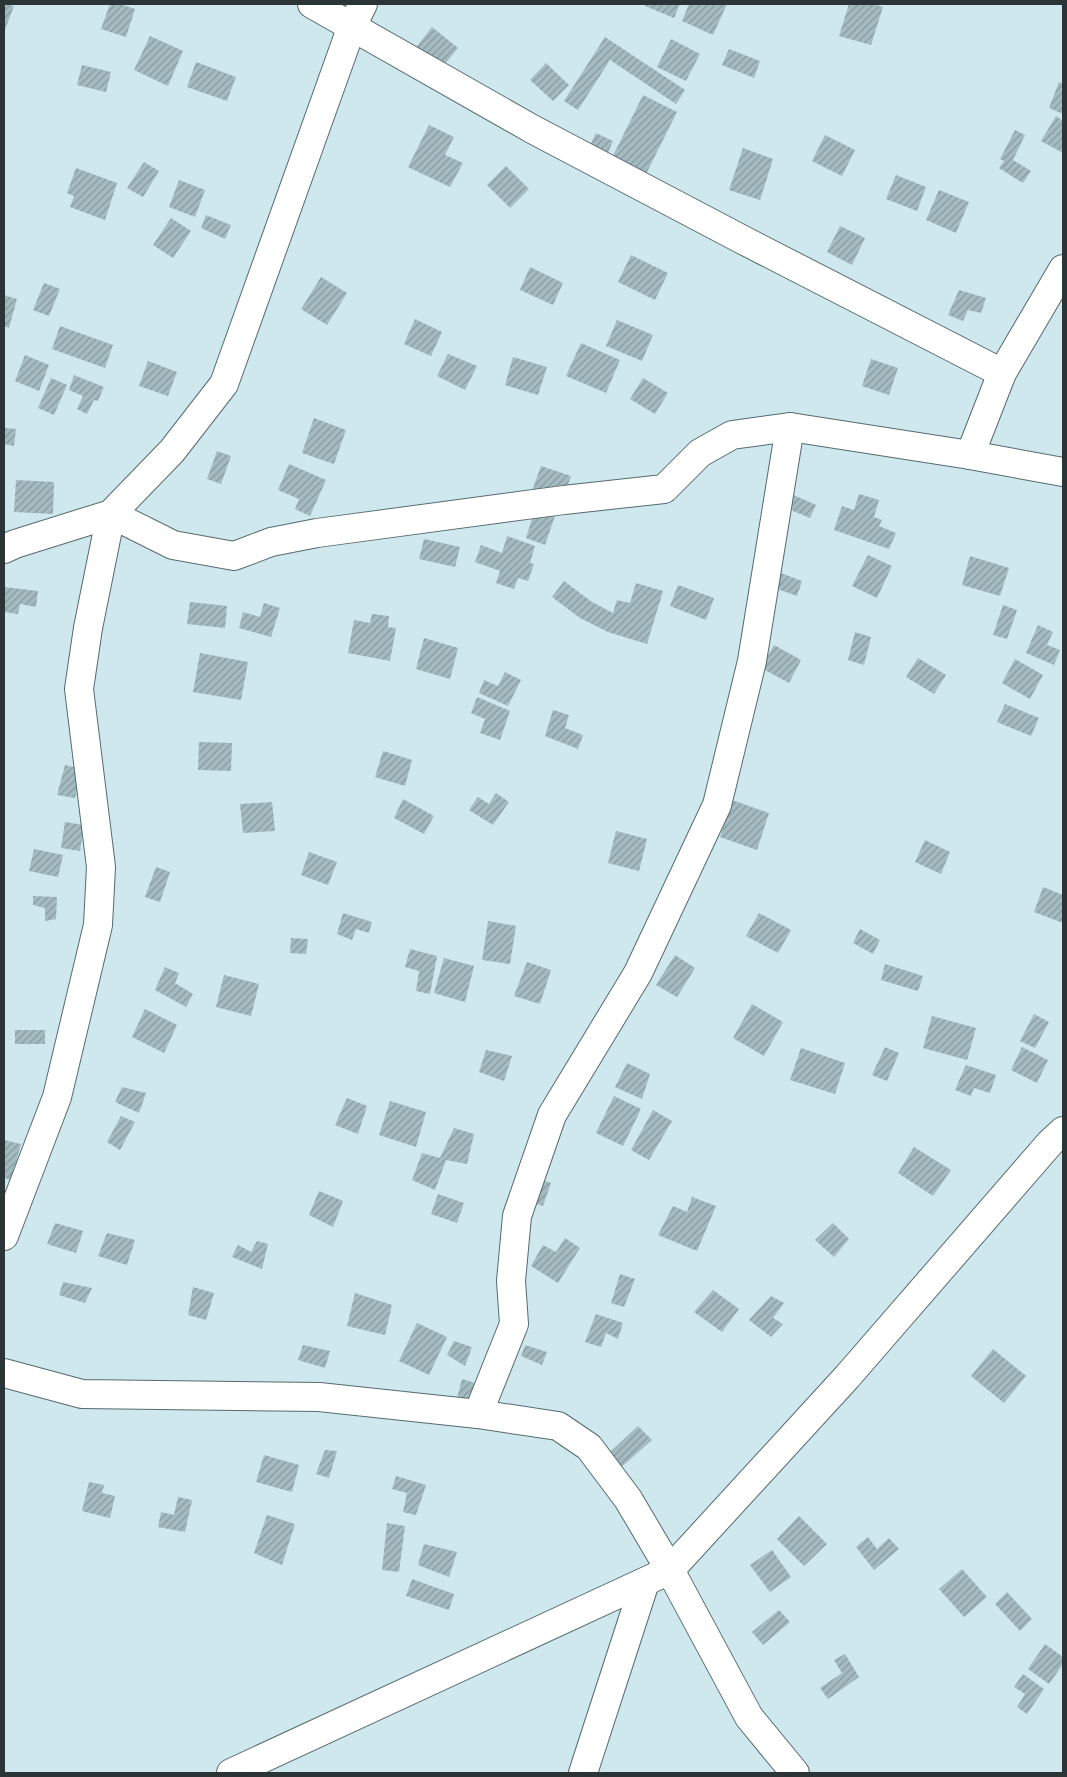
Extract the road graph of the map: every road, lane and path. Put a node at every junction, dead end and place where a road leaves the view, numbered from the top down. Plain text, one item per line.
1 (312, 4) edge
2 (358, 15) edge
3 (1063, 269) edge
4 (1002, 373) junction
5 (790, 427) junction
6 (970, 455) junction
7 (1063, 472) edge
8 (111, 514) junction
9 (4, 549) edge
10 (1063, 1131) edge
11 (4, 1236) edge
12 (4, 1374) edge
13 (478, 1414) junction
14 (670, 1570) junction
15 (645, 1582) junction
16 (231, 1773) edge
17 (583, 1773) edge
18 (795, 1773) edge

1 - 2 street
2 - 4 street
2 - 8 street
3 - 4 street
4 - 6 street
5 - 6 street
5 - 8 street
5 - 13 street
6 - 7 street
8 - 9 street
8 - 11 street
10 - 14 street
12 - 13 street
13 - 14 street
14 - 15 street
14 - 18 street
15 - 16 street
15 - 17 street

